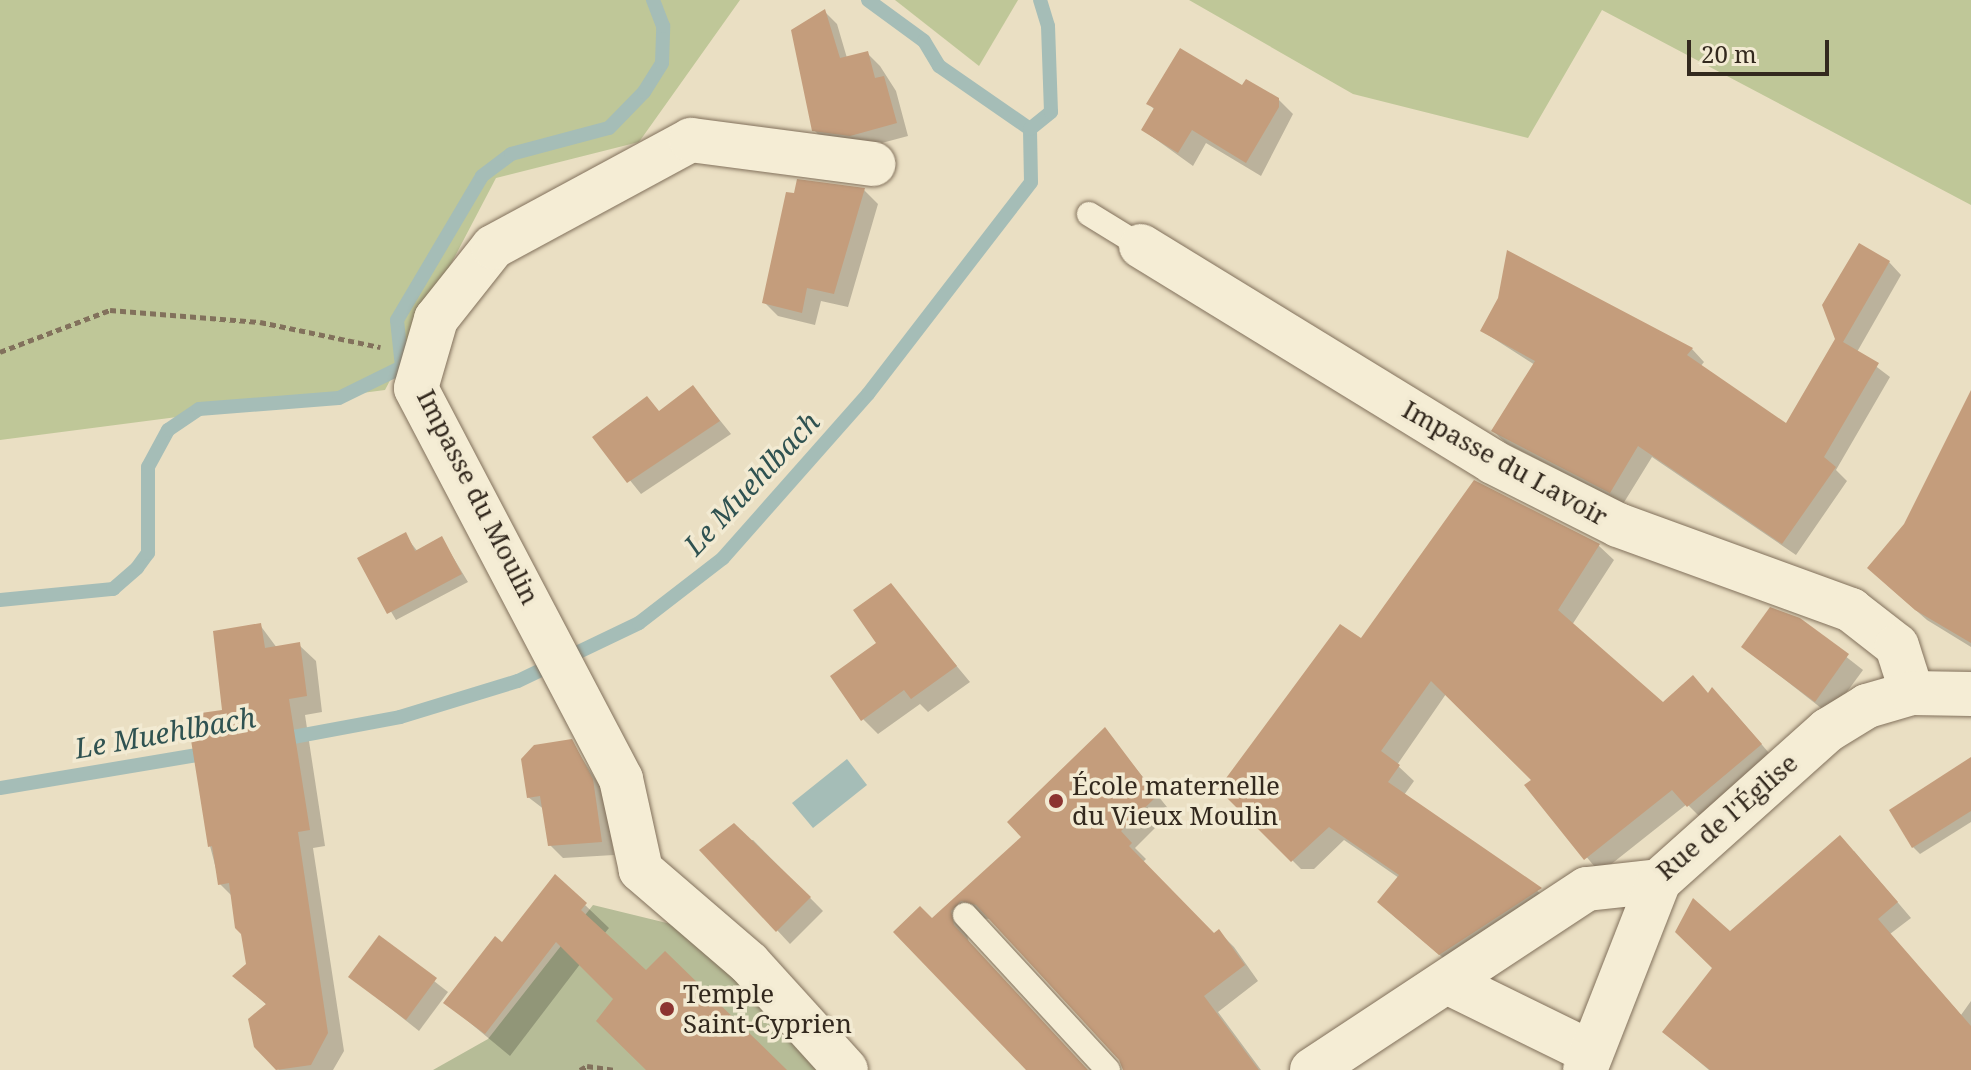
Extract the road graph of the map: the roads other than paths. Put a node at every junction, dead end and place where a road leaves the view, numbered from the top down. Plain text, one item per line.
1 (873, 164) dead end
2 (1089, 214) dead end
3 (1141, 246) joint
4 (1912, 693) junction
5 (1971, 694) edge
6 (1659, 881) junction
7 (965, 915) dead end
8 (1447, 982) junction
9 (1587, 1061) edge
10 (846, 1070) edge
11 (1108, 1070) edge
12 (1312, 1070) edge

1 - 10 street, Impasse du Moulin
2 - 3 lane, Impasse du Lavoir
3 - 4 street, Impasse du Lavoir
4 - 5 street, Rue de l'Église
4 - 6 street, Rue de l'Église
6 - 8 street, Rue de l'Église
6 - 9 street
7 - 11 lane
8 - 9 street
8 - 12 street, Rue de l'Église

